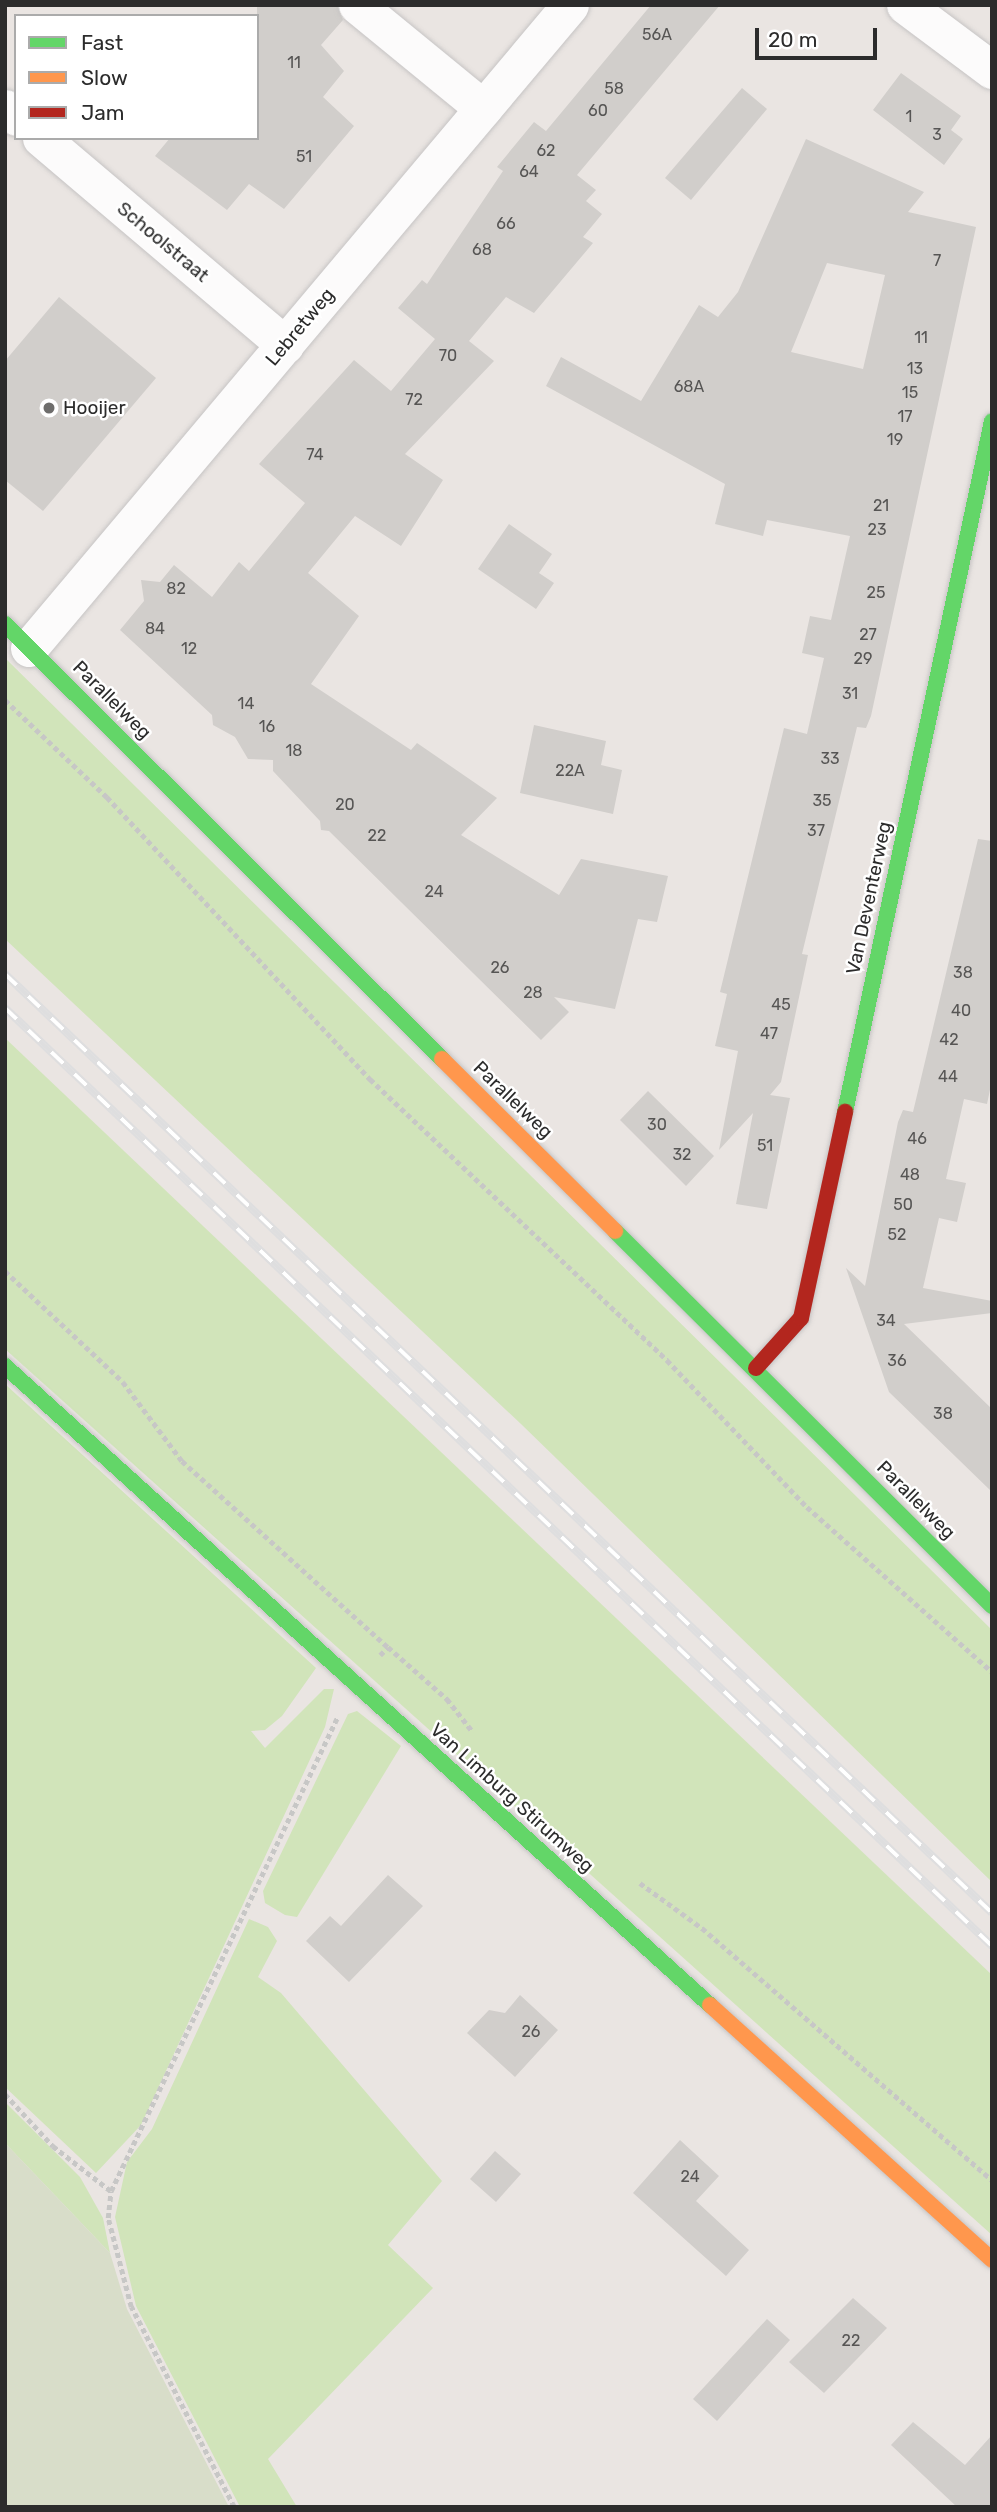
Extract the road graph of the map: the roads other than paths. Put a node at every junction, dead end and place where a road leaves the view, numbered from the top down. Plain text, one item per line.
1 (357, 5) edge
2 (570, 5) edge
3 (905, 5) edge
4 (992, 70) edge
5 (482, 108) junction
6 (43, 140) edge
7 (285, 345) junction
8 (992, 421) edge
9 (17, 636) edge
10 (5, 1366) edge
11 (756, 1368) junction
12 (992, 1606) edge
13 (992, 2260) edge

1 - 5 street
2 - 5 street, Lebretweg
3 - 4 street
5 - 7 street, Lebretweg
6 - 7 street, Schoolstraat
7 - 9 street, Lebretweg
8 - 11 street, Van Deventerweg
9 - 11 street, Parallelweg
10 - 13 street, Van Limburg Stirumweg
11 - 12 street, Parallelweg

